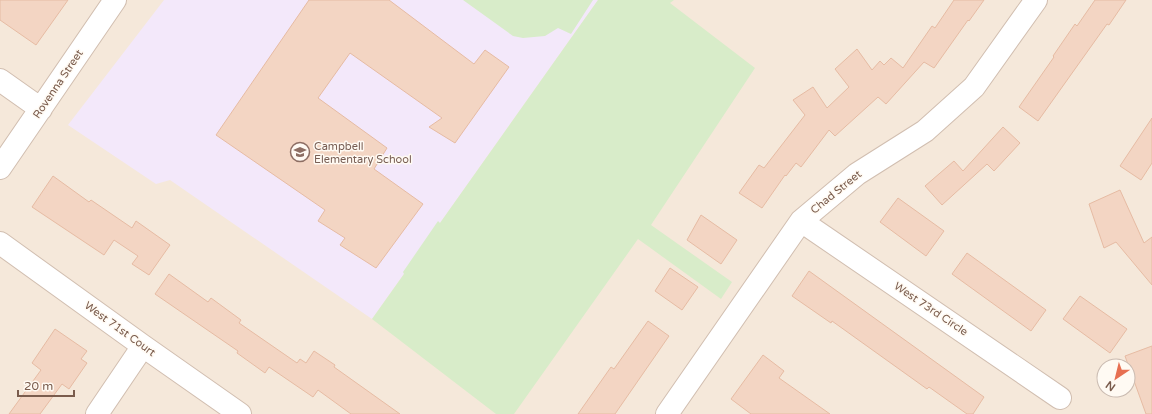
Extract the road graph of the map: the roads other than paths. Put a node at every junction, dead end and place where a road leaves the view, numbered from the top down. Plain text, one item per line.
1 (115, 0) edge
2 (1036, 0) edge
3 (0, 80) edge
4 (41, 109) junction
5 (0, 168) edge
6 (801, 221) junction
7 (0, 243) edge
8 (143, 346) junction
9 (1060, 398) dead end
10 (670, 413) edge
11 (97, 414) edge
12 (240, 414) edge

1 - 4 street, Rovenna Street
2 - 6 street, Chad Street
3 - 4 street
4 - 5 street, Rovenna Street
6 - 9 street, West 73rd Circle
6 - 10 street, Chad Street
7 - 8 street, West 71st Court
8 - 11 street
8 - 12 street, West 71st Court

